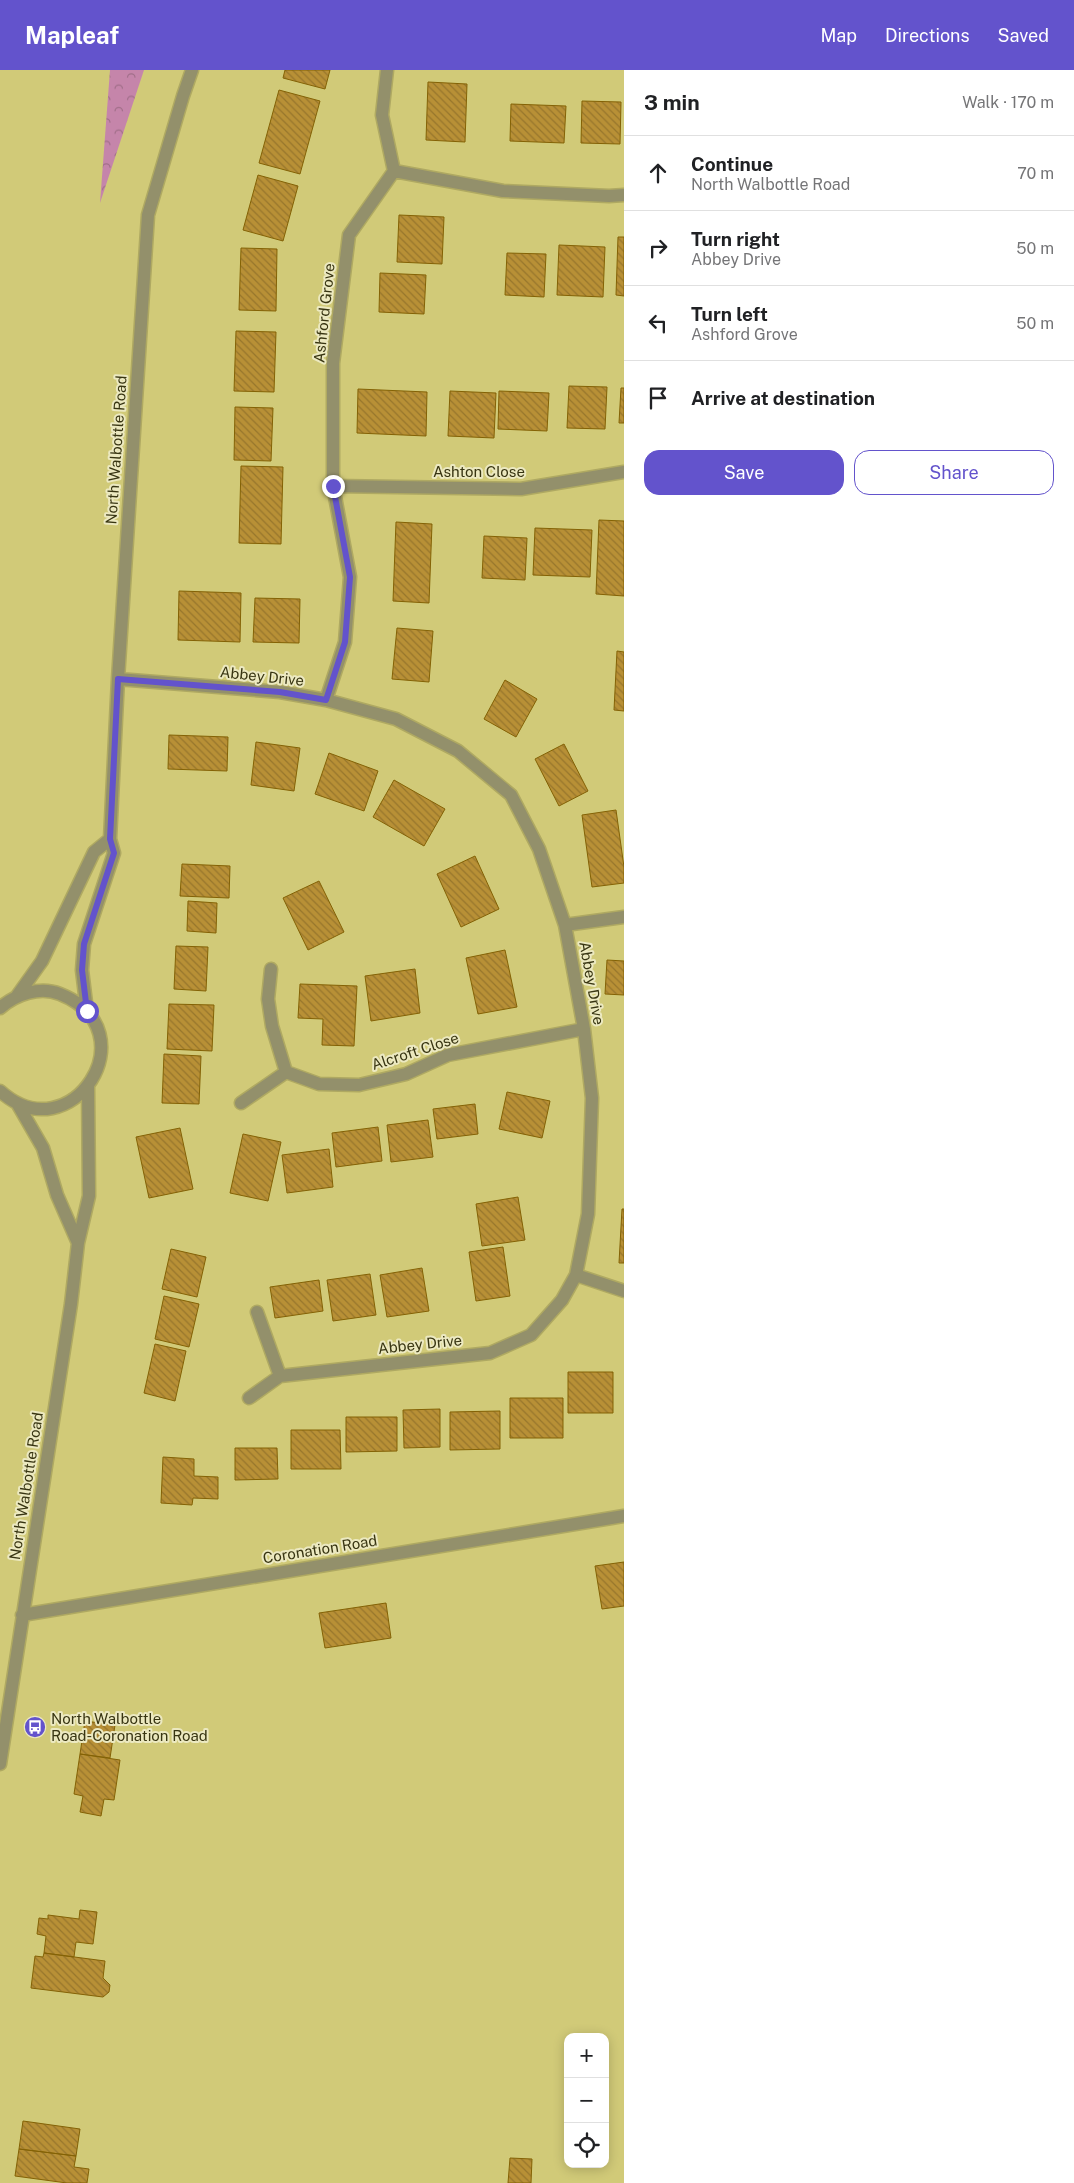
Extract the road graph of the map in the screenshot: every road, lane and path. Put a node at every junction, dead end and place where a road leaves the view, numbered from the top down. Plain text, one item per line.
1 (192, 70) edge
2 (387, 70) edge
3 (394, 171) junction
4 (624, 194) edge
5 (624, 472) edge
6 (333, 486) junction
7 (118, 679) junction
8 (326, 700) junction
9 (110, 839) junction
10 (624, 917) edge
11 (565, 925) junction
12 (271, 969) dead end
13 (17, 996) junction
14 (0, 1008) edge
15 (87, 1011) junction
16 (584, 1029) junction
17 (286, 1072) junction
18 (88, 1086) junction
19 (0, 1092) edge
20 (17, 1103) junction
21 (241, 1103) dead end
22 (78, 1242) junction
23 (576, 1274) junction
24 (624, 1291) edge
25 (257, 1312) dead end
26 (280, 1376) junction
27 (249, 1398) dead end
28 (624, 1516) edge
29 (22, 1615) junction
30 (0, 1764) edge

1 - 7 street, North Walbottle Road
2 - 3 street
3 - 4 street
3 - 6 street, Ashford Grove
5 - 6 street, Ashton Close
6 - 8 street, Ashford Grove
7 - 8 street, Abbey Drive
7 - 9 street, North Walbottle Road
8 - 11 street, Abbey Drive
9 - 13 street, North Walbottle Road
9 - 15 street, North Walbottle Road
10 - 11 street
11 - 16 street, Abbey Drive
12 - 17 street
13 - 14 street, North Walbottle Road
13 - 15 street, North Walbottle Road
15 - 18 street, North Walbottle Road
16 - 17 street, Alcroft Close
16 - 23 street, Abbey Drive
17 - 21 street
18 - 20 street, North Walbottle Road
18 - 22 street, North Walbottle Road
19 - 20 street, North Walbottle Road
20 - 22 street, North Walbottle Road
22 - 29 street, North Walbottle Road
23 - 24 street
23 - 26 street, Abbey Drive
25 - 26 street
26 - 27 street, Abbey Drive
28 - 29 street, Coronation Road
29 - 30 street, North Walbottle Road

